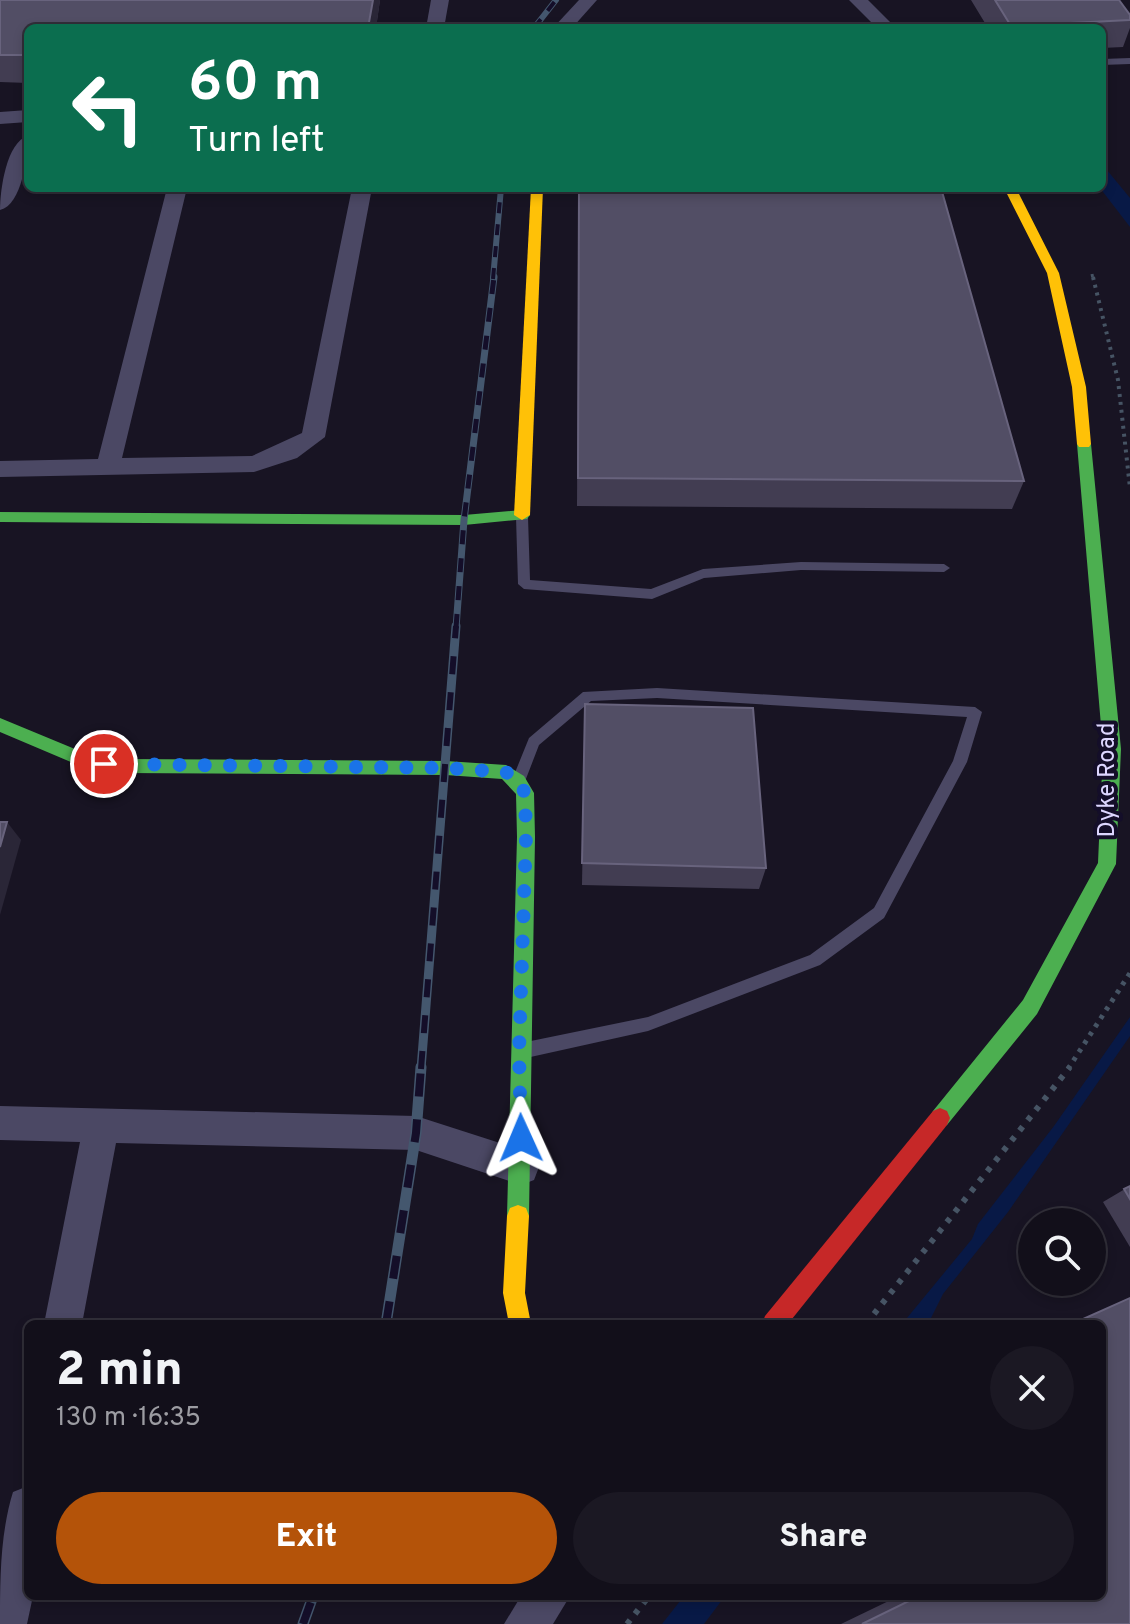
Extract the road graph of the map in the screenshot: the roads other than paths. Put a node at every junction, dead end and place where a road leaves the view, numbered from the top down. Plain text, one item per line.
1 (440, 0) edge
2 (588, 0) edge
3 (858, 0) edge
4 (436, 24) edge
5 (566, 24) edge
6 (883, 24) edge
7 (1130, 61) edge
8 (1106, 62) edge
9 (24, 116) edge
10 (0, 118) edge
11 (24, 151) edge
12 (176, 192) edge
13 (361, 192) edge
14 (537, 192) edge
15 (1012, 192) edge
16 (0, 204) edge
17 (108, 467) junction
18 (0, 469) edge
19 (0, 517) edge
20 (522, 517) junction
21 (944, 568) dead end
22 (0, 725) edge
23 (1121, 749) edge
24 (518, 781) junction
25 (519, 1052) junction
26 (0, 1123) edge
27 (101, 1127) junction
28 (521, 1167) junction
29 (64, 1320) edge
30 (519, 1320) edge
31 (776, 1320) edge
32 (24, 1528) edge
33 (546, 1600) edge
34 (6, 1624) edge
35 (525, 1624) edge

1 - 4 street
2 - 5 street
3 - 6 street
7 - 8 lane
9 - 10 street
11 - 16 street
12 - 17 street
13 - 17 street
14 - 20 street
15 - 23 street, Dyke Road
17 - 18 street
19 - 20 street
20 - 21 lane
22 - 24 street
23 - 31 street, Dyke Road
24 - 25 street
24 - 25 lane
25 - 28 street
26 - 27 street
27 - 28 street
27 - 29 street
28 - 30 street
32 - 34 street
33 - 35 street

